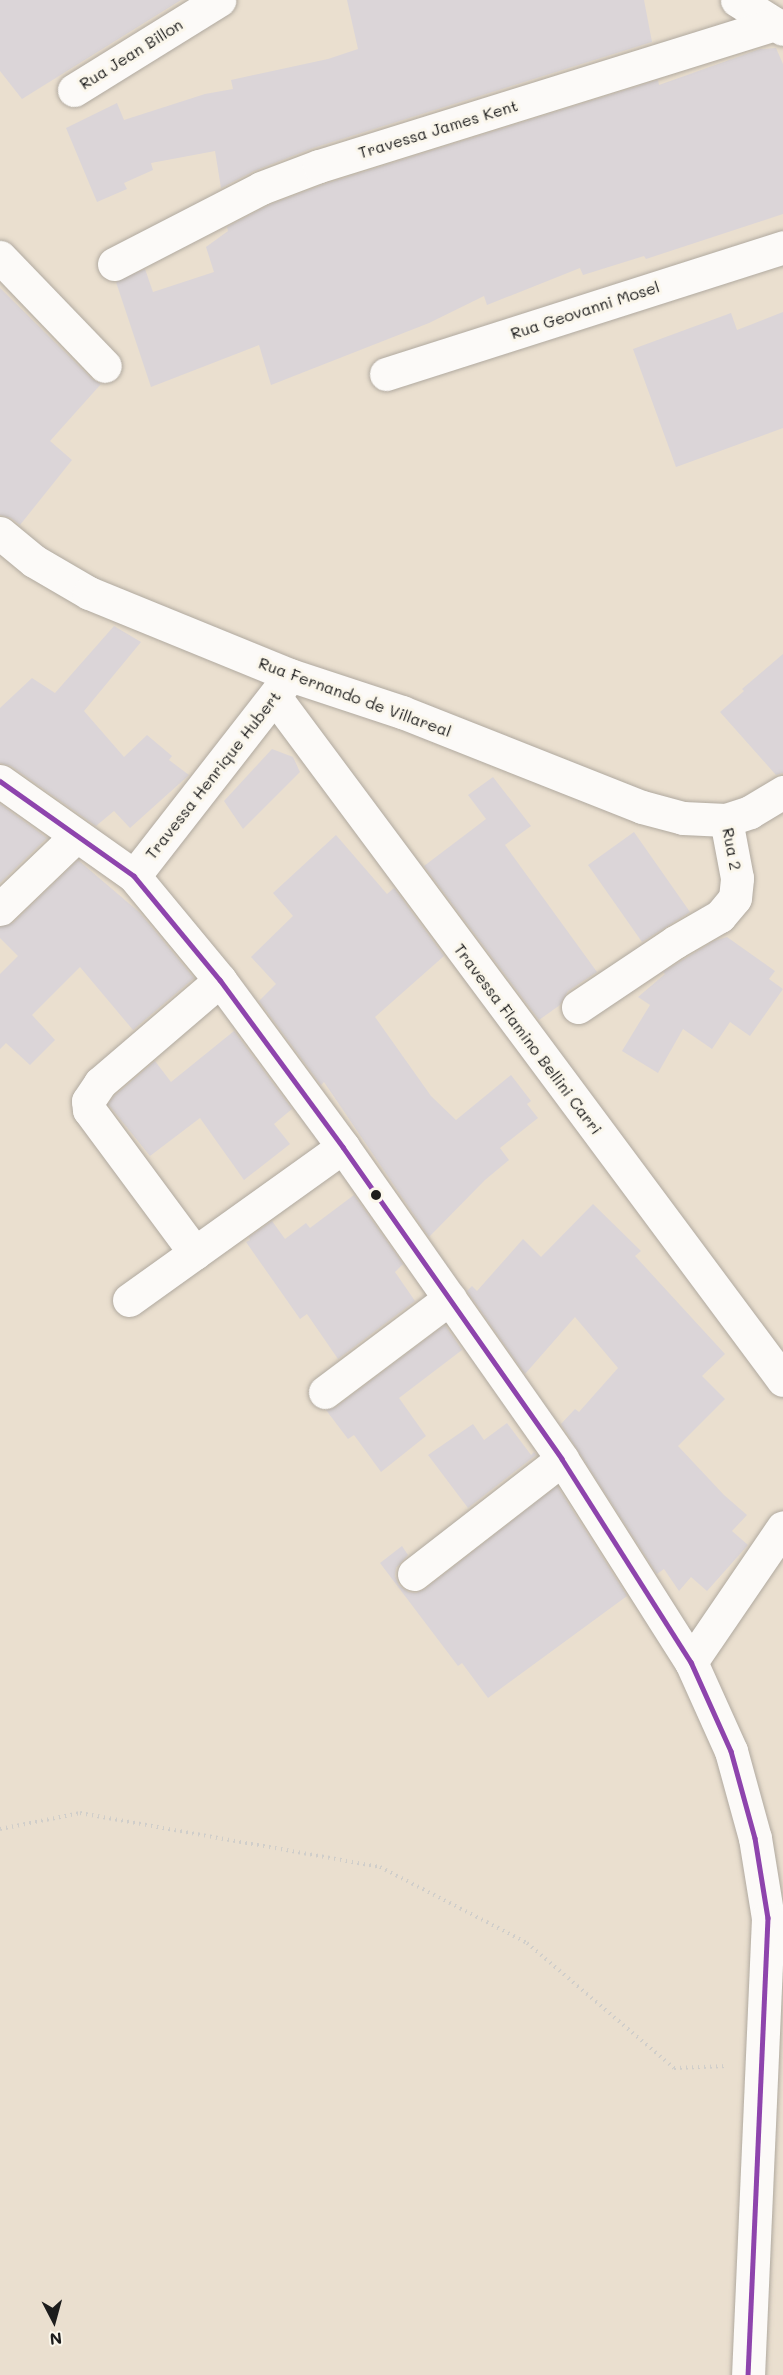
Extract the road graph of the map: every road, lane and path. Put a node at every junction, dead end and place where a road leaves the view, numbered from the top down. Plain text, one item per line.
1 (219, 0) edge
2 (737, 0) edge
3 (778, 27) edge
4 (74, 90) dead end
5 (783, 247) edge
6 (0, 257) edge
7 (114, 264) dead end
8 (105, 366) dead end
9 (386, 374) dead end
10 (0, 533) edge
11 (283, 686) junction
12 (0, 781) edge
13 (783, 792) edge
14 (726, 820) junction
15 (76, 836) junction
16 (134, 876) junction
17 (0, 909) edge
18 (220, 980) junction
19 (578, 1007) dead end
20 (343, 1147) junction
21 (195, 1253) junction
22 (450, 1298) junction
23 (129, 1300) dead end
24 (783, 1380) edge
25 (325, 1392) dead end
26 (562, 1459) junction
27 (783, 1527) edge
28 (414, 1574) dead end
29 (691, 1662) junction
30 (0, 1829) edge
31 (776, 1918) edge
32 (762, 2064) junction
33 (748, 2375) edge

1 - 4 street, Rua Jean Billon
2 - 3 street
3 - 7 street, Travessa James Kent
5 - 9 street, Rua Geovanni Mosel
6 - 8 street
10 - 11 street, Rua Fernando de Villareal
11 - 14 street, Rua Fernando de Villareal
11 - 16 street, Travessa Henrique Hubert
11 - 24 street, Travessa Flamino Bellini Carri
12 - 15 street
13 - 14 street
14 - 19 street, Rua 2
15 - 16 street
15 - 17 street
16 - 18 street
18 - 20 street
18 - 21 street
20 - 21 street
20 - 22 street
21 - 23 street
22 - 25 street
22 - 26 street
26 - 28 street
26 - 29 street
27 - 29 street
29 - 31 street
30 - 32 path
31 - 32 street
32 - 33 street

